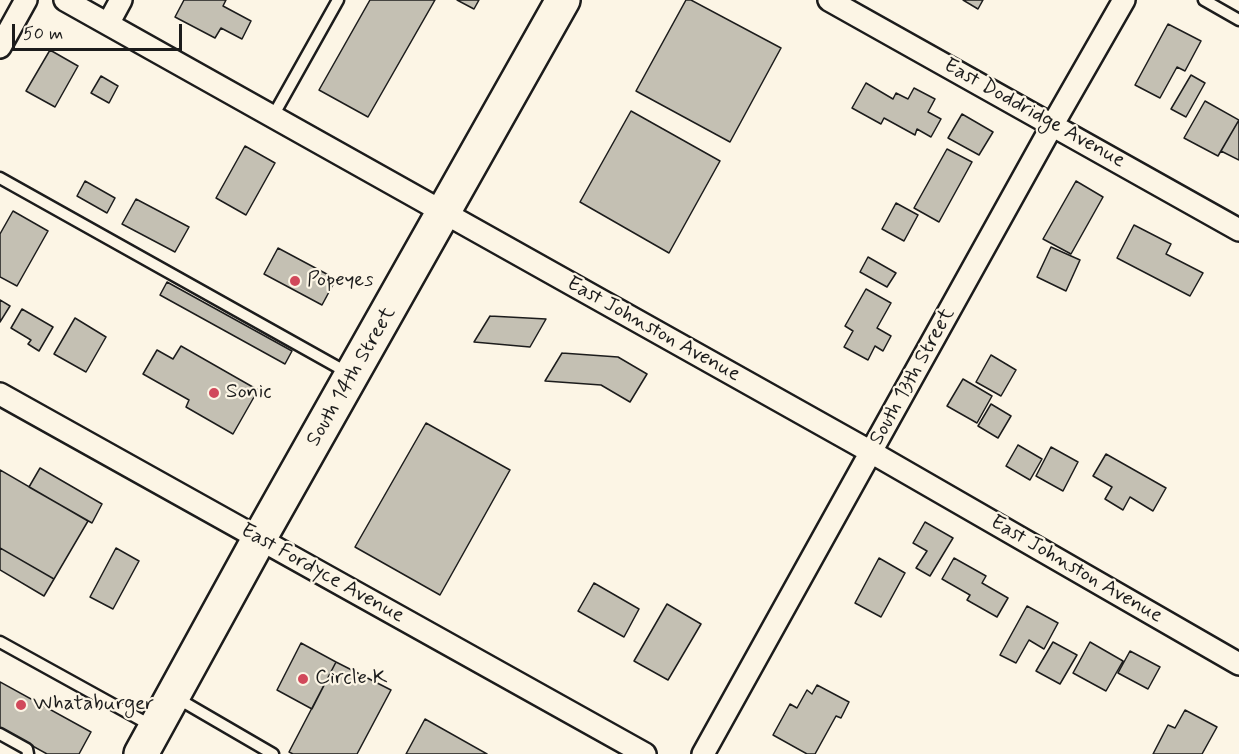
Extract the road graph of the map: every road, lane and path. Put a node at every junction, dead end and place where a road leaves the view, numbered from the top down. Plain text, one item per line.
1 (26, 0) edge
2 (65, 0) edge
3 (121, 0) edge
4 (338, 0) edge
5 (563, 0) edge
6 (829, 0) edge
7 (1124, 0) edge
8 (1204, 0) edge
9 (1239, 20) edge
10 (108, 24) junction
11 (0, 47) edge
12 (273, 116) junction
13 (1053, 124) junction
14 (0, 178) edge
15 (445, 213) junction
16 (1239, 230) edge
17 (352, 376) junction
18 (0, 394) edge
19 (871, 452) junction
20 (259, 539) junction
21 (0, 642) edge
22 (1239, 664) edge
23 (172, 696) junction
24 (0, 734) edge
25 (148, 741) edge
26 (28, 754) edge
27 (273, 754) edge
28 (645, 754) edge
29 (703, 754) edge

1 - 11 street
2 - 10 street, East Johnston Avenue
3 - 10 street
4 - 12 lane
5 - 15 main road, South 14th Street
6 - 13 street, East Doddridge Avenue
7 - 13 street, South 13th Street
8 - 9 lane
10 - 12 street, East Johnston Avenue
12 - 15 street, East Johnston Avenue
13 - 16 street, East Doddridge Avenue
13 - 19 street, South 13th Street
14 - 17 lane
15 - 17 main road, South 14th Street
15 - 19 street, East Johnston Avenue
17 - 20 main road, South 14th Street
18 - 20 street, East Fordyce Avenue
19 - 22 street, East Johnston Avenue
19 - 29 street, South 13th Street
20 - 23 main road, South 14th Street
20 - 28 street, East Fordyce Avenue
21 - 25 lane
23 - 25 main road, South 14th Street
23 - 27 lane
24 - 26 lane

